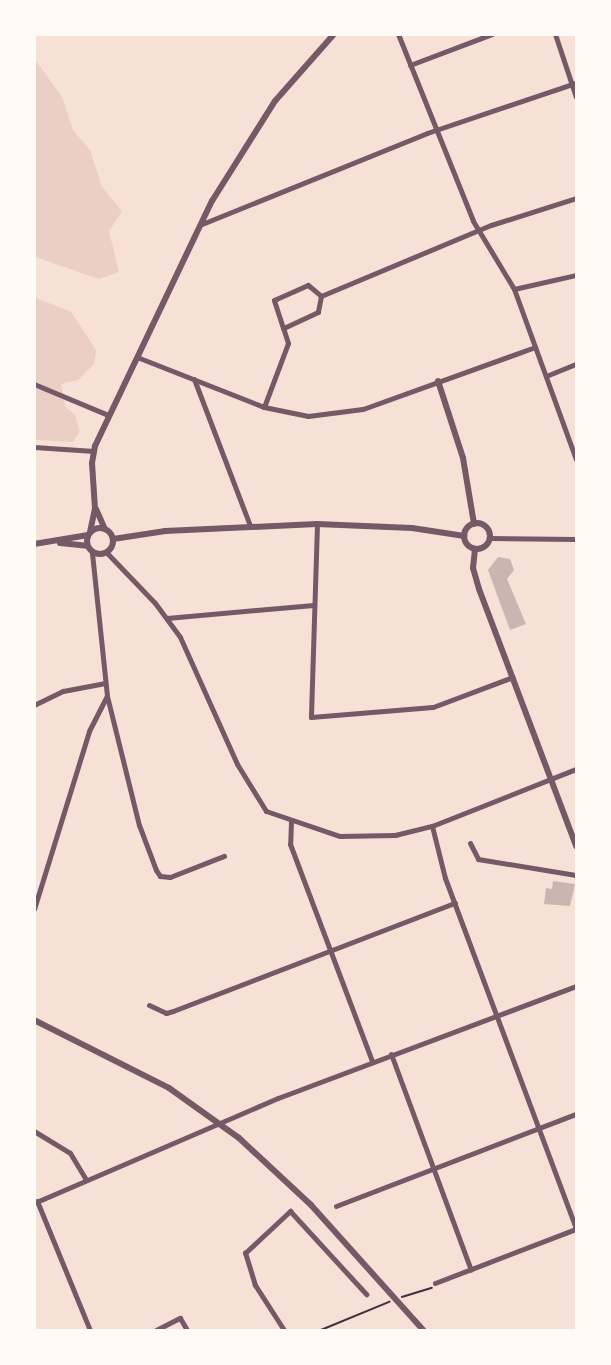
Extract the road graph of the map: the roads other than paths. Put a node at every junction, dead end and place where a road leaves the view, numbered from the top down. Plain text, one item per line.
1 (334, 34) edge
2 (398, 34) edge
3 (492, 34) edge
4 (555, 34) edge
5 (410, 65) junction
6 (574, 83) edge
7 (576, 97) edge
8 (437, 131) junction
9 (576, 198) edge
10 (201, 224) junction
11 (479, 231) junction
12 (576, 275) edge
13 (514, 289) junction
14 (321, 296) junction
15 (283, 328) junction
16 (535, 347) junction
17 (137, 357) junction
18 (576, 364) edge
19 (546, 376) junction
20 (194, 379) junction
21 (438, 381) junction
22 (34, 384) edge
23 (264, 408) junction
24 (108, 415) junction
25 (34, 447) edge
26 (94, 452) junction
27 (576, 459) edge
28 (95, 509) junction
29 (317, 524) junction
30 (474, 524) junction
31 (250, 526) junction
32 (105, 529) junction
33 (89, 533) junction
34 (464, 536) junction
35 (490, 538) junction
36 (113, 539) junction
37 (576, 539) edge
38 (56, 542) junction
39 (34, 544) edge
40 (87, 546) junction
41 (475, 549) junction
42 (92, 553) junction
43 (107, 553) junction
44 (313, 605) junction
45 (167, 618) junction
46 (513, 677) junction
47 (105, 683) junction
48 (107, 696) junction
49 (34, 705) edge
50 (576, 769) edge
51 (551, 778) junction
52 (291, 821) junction
53 (432, 826) junction
54 (470, 843) dead end
55 (576, 846) edge
56 (224, 856) dead end
57 (576, 875) edge
58 (455, 903) junction
59 (34, 909) edge
60 (330, 950) junction
61 (576, 986) edge
62 (149, 1005) dead end
63 (496, 1016) junction
64 (34, 1020) edge
65 (391, 1054) junction
66 (372, 1061) junction
67 (576, 1114) edge
68 (538, 1129) junction
69 (34, 1131) edge
70 (433, 1169) junction
71 (86, 1180) junction
72 (36, 1202) edge
73 (336, 1206) dead end
74 (576, 1229) edge
75 (471, 1270) junction
76 (435, 1283) dead end
77 (366, 1294) dead end
78 (90, 1330) edge
79 (156, 1330) edge
80 (187, 1330) edge
81 (284, 1330) edge
82 (423, 1330) edge

1 - 10 street
2 - 5 street
3 - 5 street
4 - 6 street
5 - 8 street
6 - 7 street
6 - 8 street
8 - 10 street
8 - 11 street
9 - 11 street
10 - 17 street
11 - 13 street
11 - 14 street
12 - 13 street
13 - 16 street
14 - 15 street
14 - 15 street
15 - 23 street
16 - 19 street
16 - 21 street
17 - 20 street
17 - 24 street
18 - 19 street
19 - 27 street
20 - 23 street
20 - 31 street
21 - 23 street
21 - 30 street
22 - 24 street
24 - 26 street
25 - 26 street
26 - 28 street
28 - 32 street
28 - 33 street
29 - 31 street
29 - 34 street
29 - 44 street
30 - 34 street
30 - 35 street
31 - 36 street
32 - 33 street
32 - 36 street
33 - 38 street
33 - 40 street
34 - 41 street
35 - 37 street
35 - 41 street
36 - 43 street
38 - 39 street
38 - 40 street
40 - 42 street
41 - 46 street
42 - 43 street
42 - 47 street
43 - 45 street
44 - 45 street
44 - 46 street
45 - 52 street
46 - 51 street
47 - 48 street
47 - 49 street
48 - 56 street
48 - 59 street
50 - 51 street
51 - 53 street
51 - 55 street
52 - 53 street
52 - 60 street
53 - 58 street
54 - 57 street
58 - 60 street
58 - 63 street
60 - 62 street
60 - 66 street
61 - 63 street
63 - 65 street
63 - 68 street
64 - 82 street
65 - 66 street
65 - 70 street
66 - 71 street
67 - 68 street
68 - 70 street
68 - 74 street
69 - 71 street
70 - 73 street
70 - 75 street
71 - 72 street
72 - 78 street
74 - 75 street
75 - 76 street
77 - 81 street
79 - 80 street

